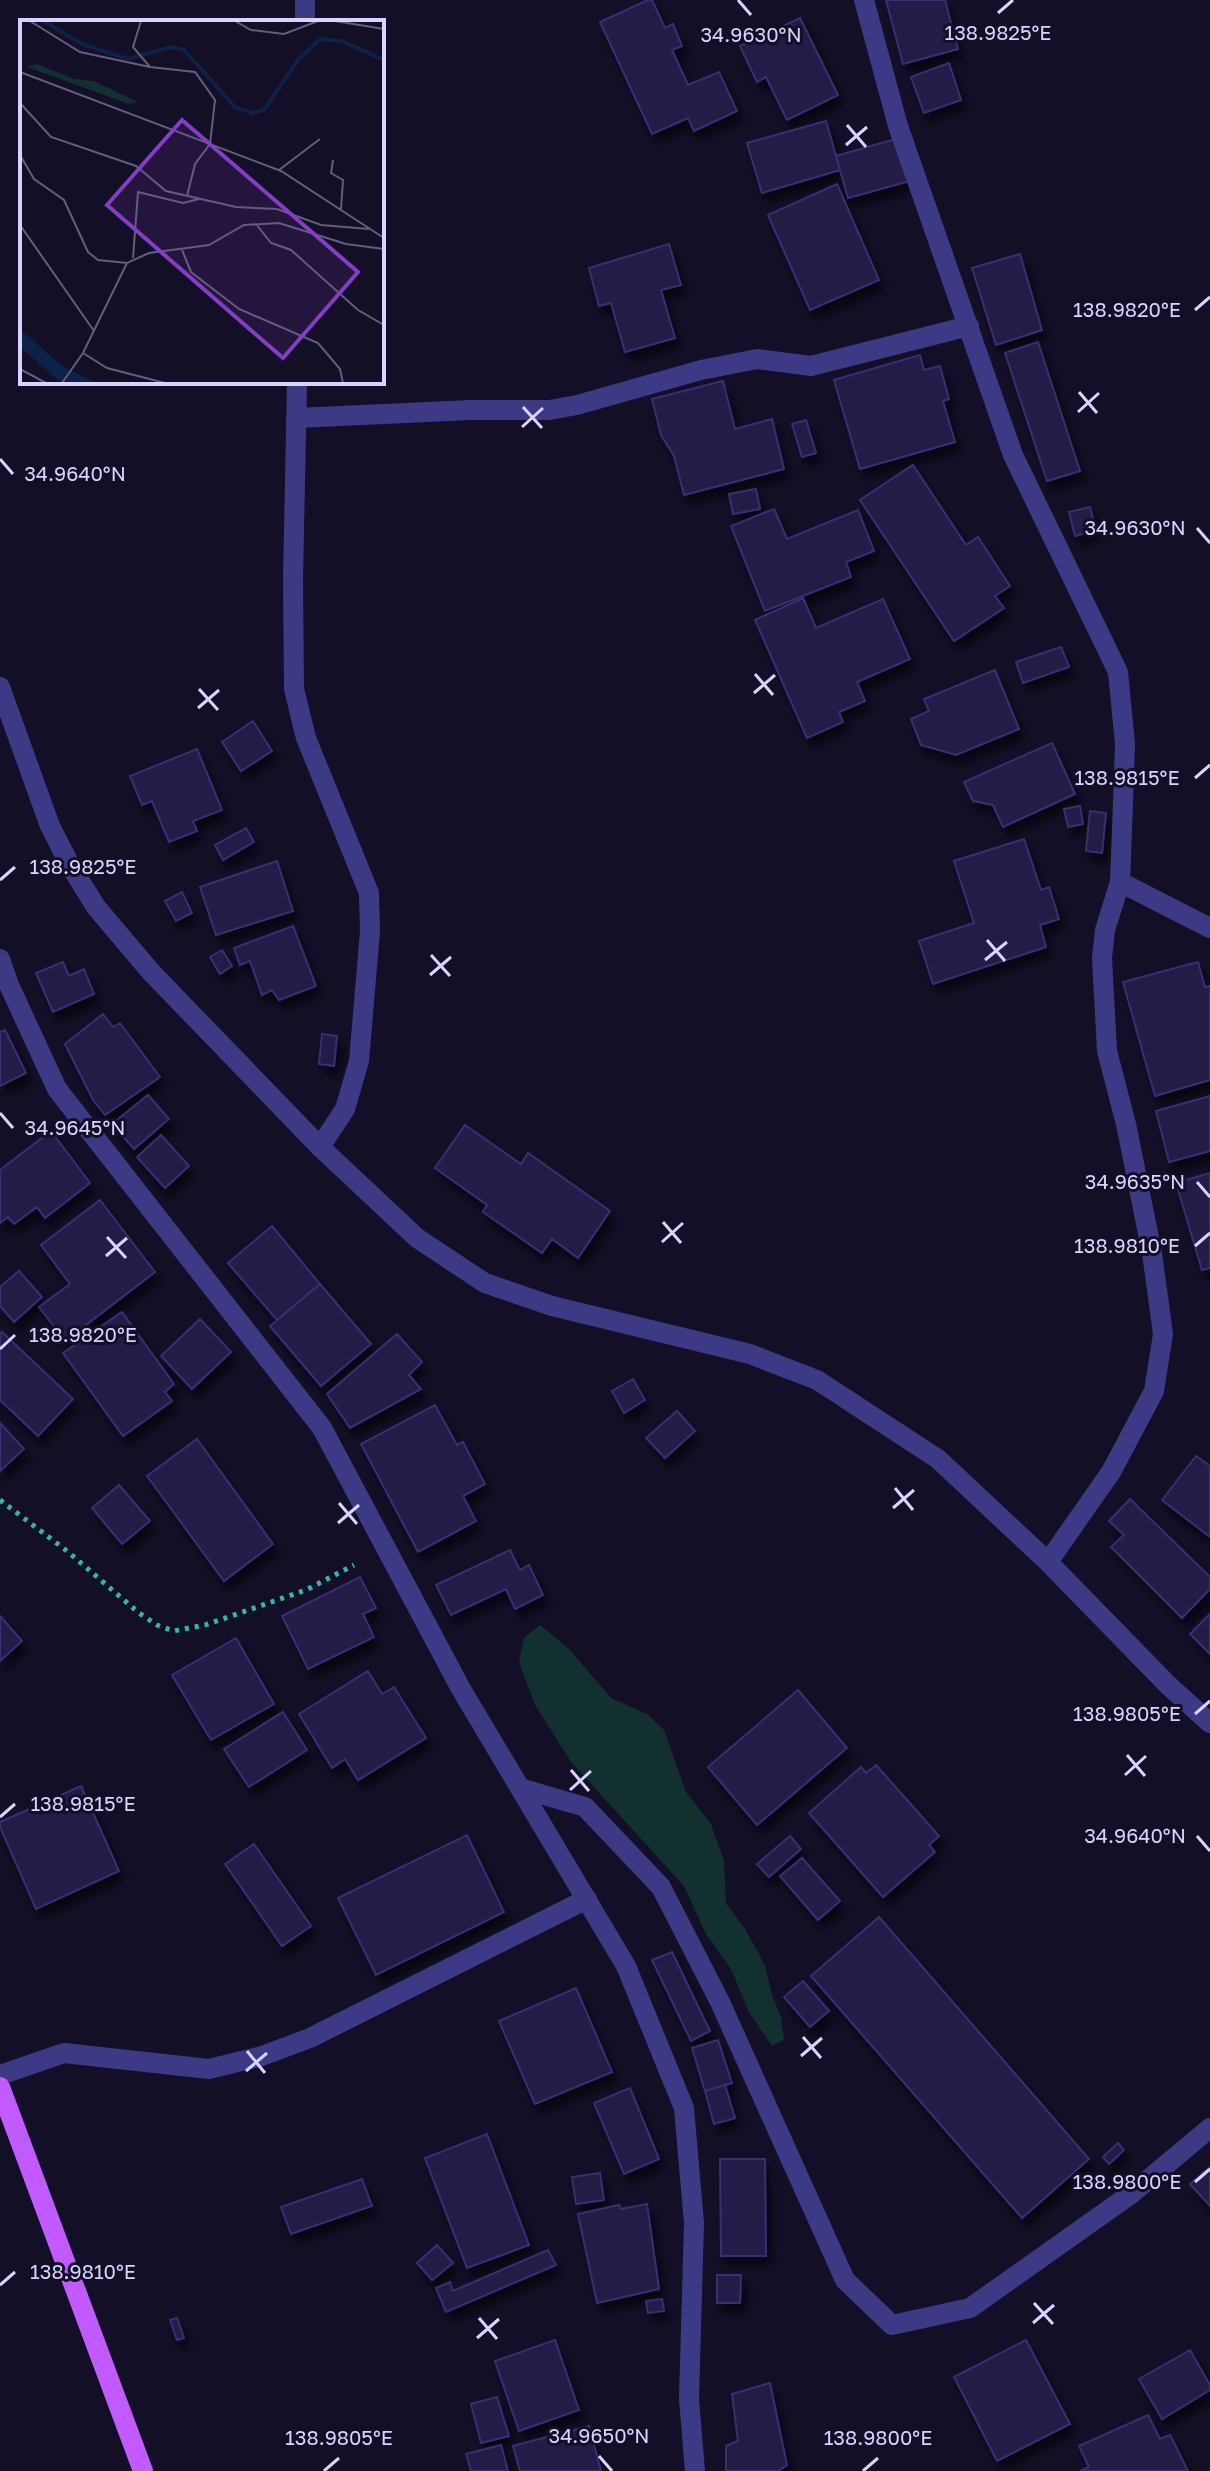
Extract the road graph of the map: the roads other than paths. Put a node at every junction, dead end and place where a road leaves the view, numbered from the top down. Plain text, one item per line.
1 (864, 0) edge
2 (969, 326) junction
3 (297, 384) edge
4 (296, 418) junction
5 (0, 687) edge
6 (1120, 882) junction
7 (1210, 928) edge
8 (0, 959) edge
9 (320, 1147) junction
10 (1048, 1562) junction
11 (1210, 1723) edge
12 (520, 1788) junction
13 (587, 1899) junction
14 (0, 2075) edge
15 (0, 2087) edge
16 (1210, 2128) edge
17 (143, 2471) edge
18 (695, 2471) edge

1 - 2 street
2 - 4 street
2 - 6 street
3 - 4 street
4 - 9 street
5 - 9 street
6 - 7 street
6 - 10 street
8 - 12 street
9 - 10 street
10 - 11 street
12 - 13 street
12 - 16 street
13 - 14 street
13 - 18 street
15 - 17 main road

